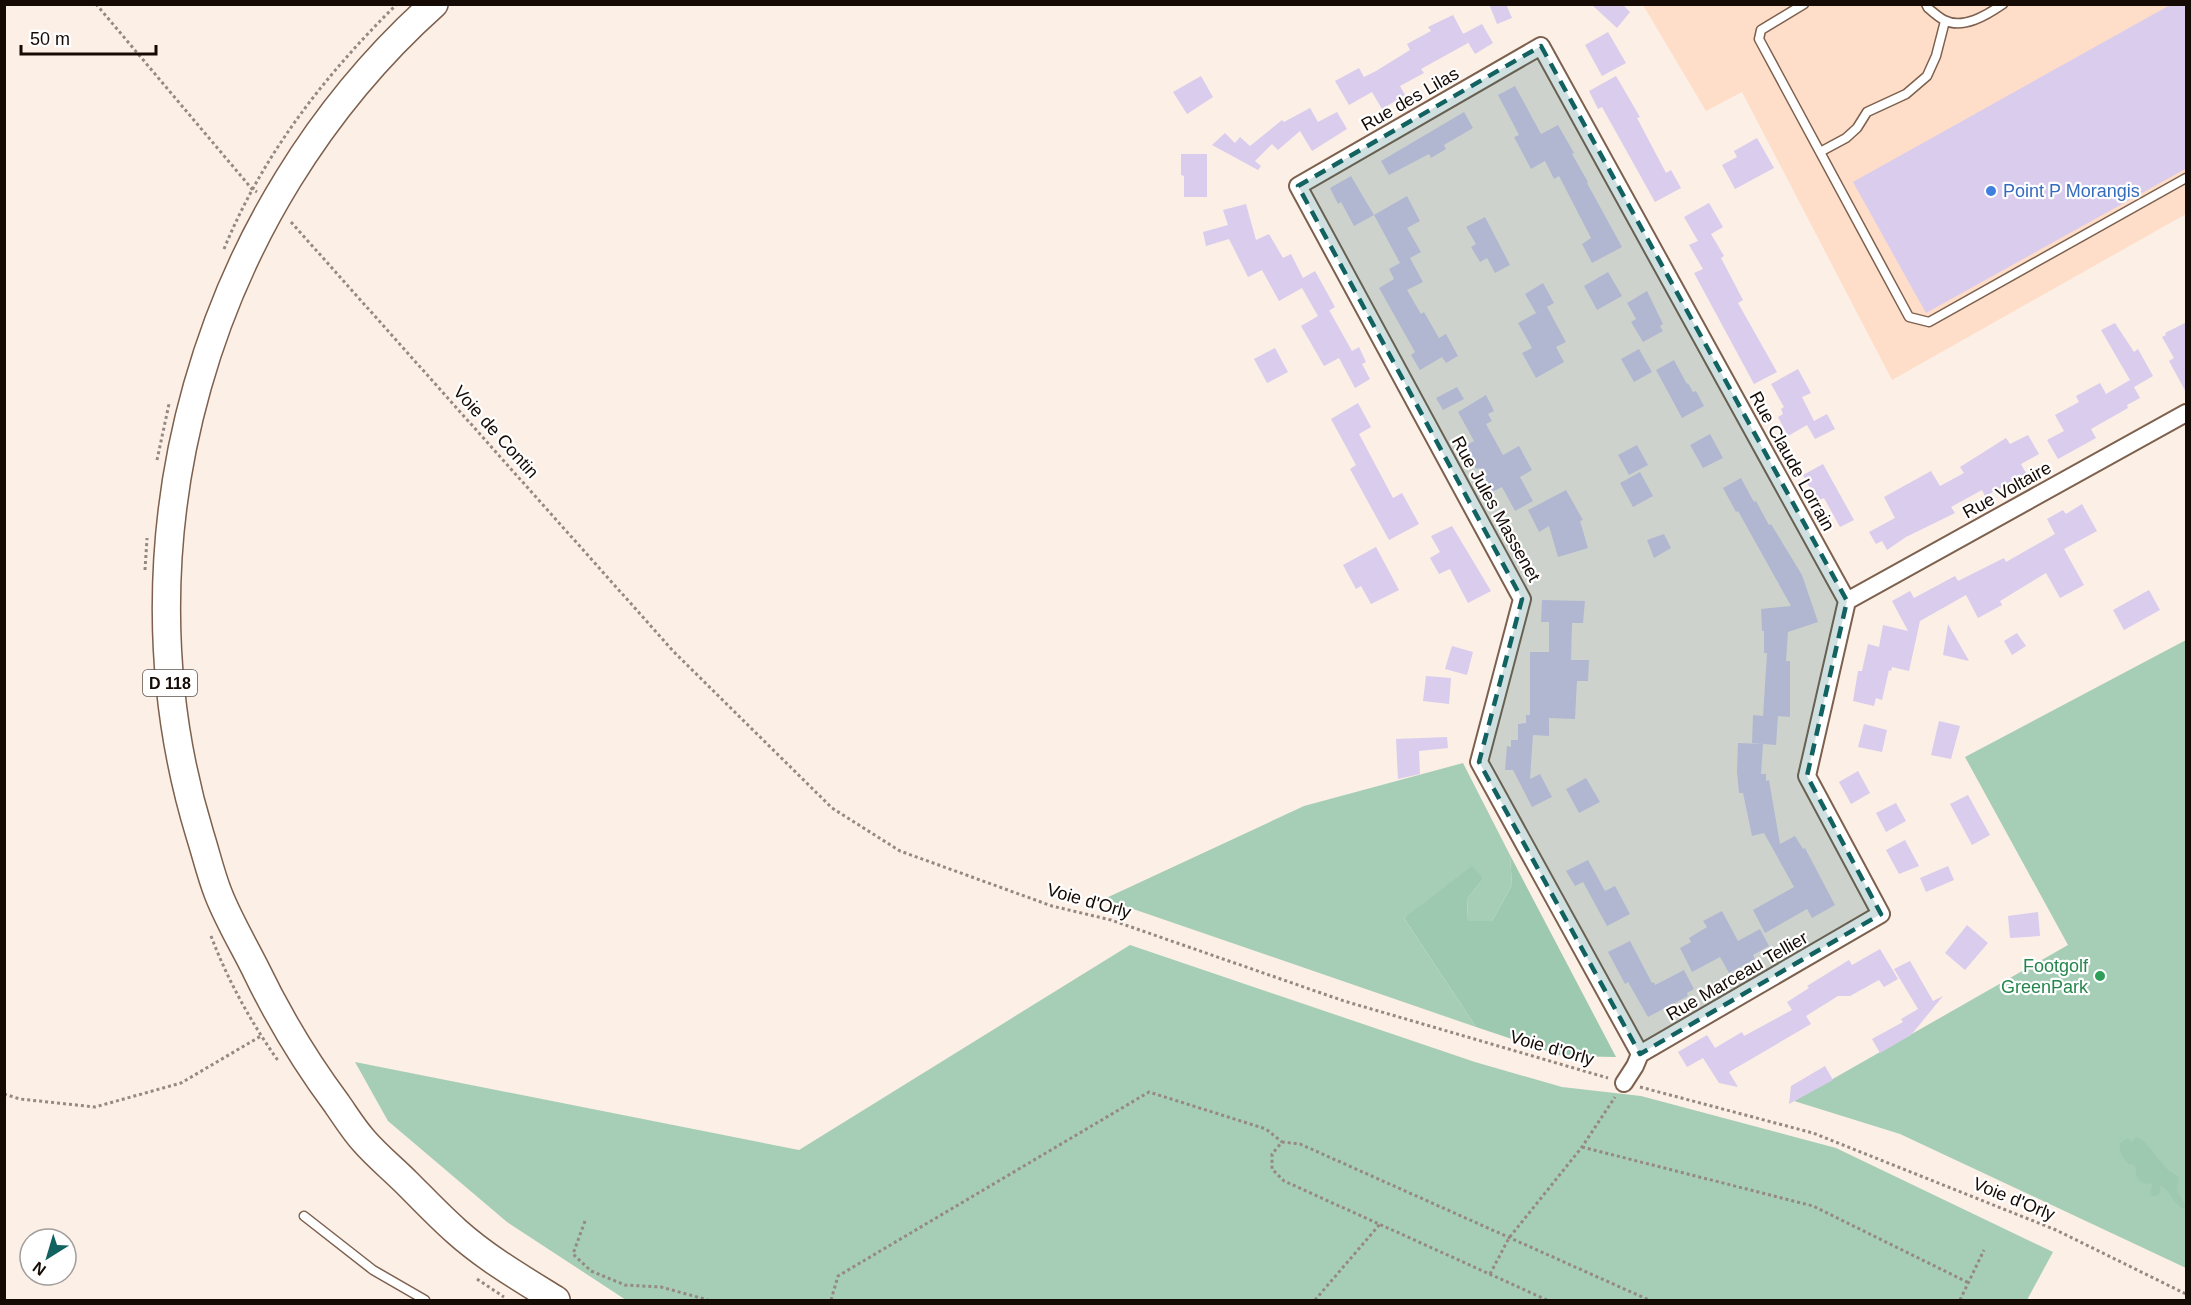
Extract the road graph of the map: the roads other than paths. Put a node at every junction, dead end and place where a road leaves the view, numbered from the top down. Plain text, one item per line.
1 (434, 4) edge
2 (1804, 4) edge
3 (1926, 4) edge
4 (2003, 4) edge
5 (1945, 21) junction
6 (1541, 46) joint
7 (1820, 152) junction
8 (2187, 178) edge
9 (1298, 186) joint
10 (2187, 413) edge
11 (1846, 601) junction
12 (1640, 1054) junction
13 (1624, 1083) road end
14 (304, 1216) dead end
15 (425, 1300) edge
16 (556, 1300) edge

1 - 16 main road, D 118
2 - 7 lane
3 - 5 lane
4 - 5 lane
5 - 7 lane
6 - 9 street, Rue des Lilas
6 - 11 street, Rue Claude Lorrain
7 - 8 lane
9 - 12 street, Rue Jules Massenet
10 - 11 street, Rue Voltaire
11 - 12 street, Rue Marceau Tellier
12 - 13 street
14 - 15 lane

